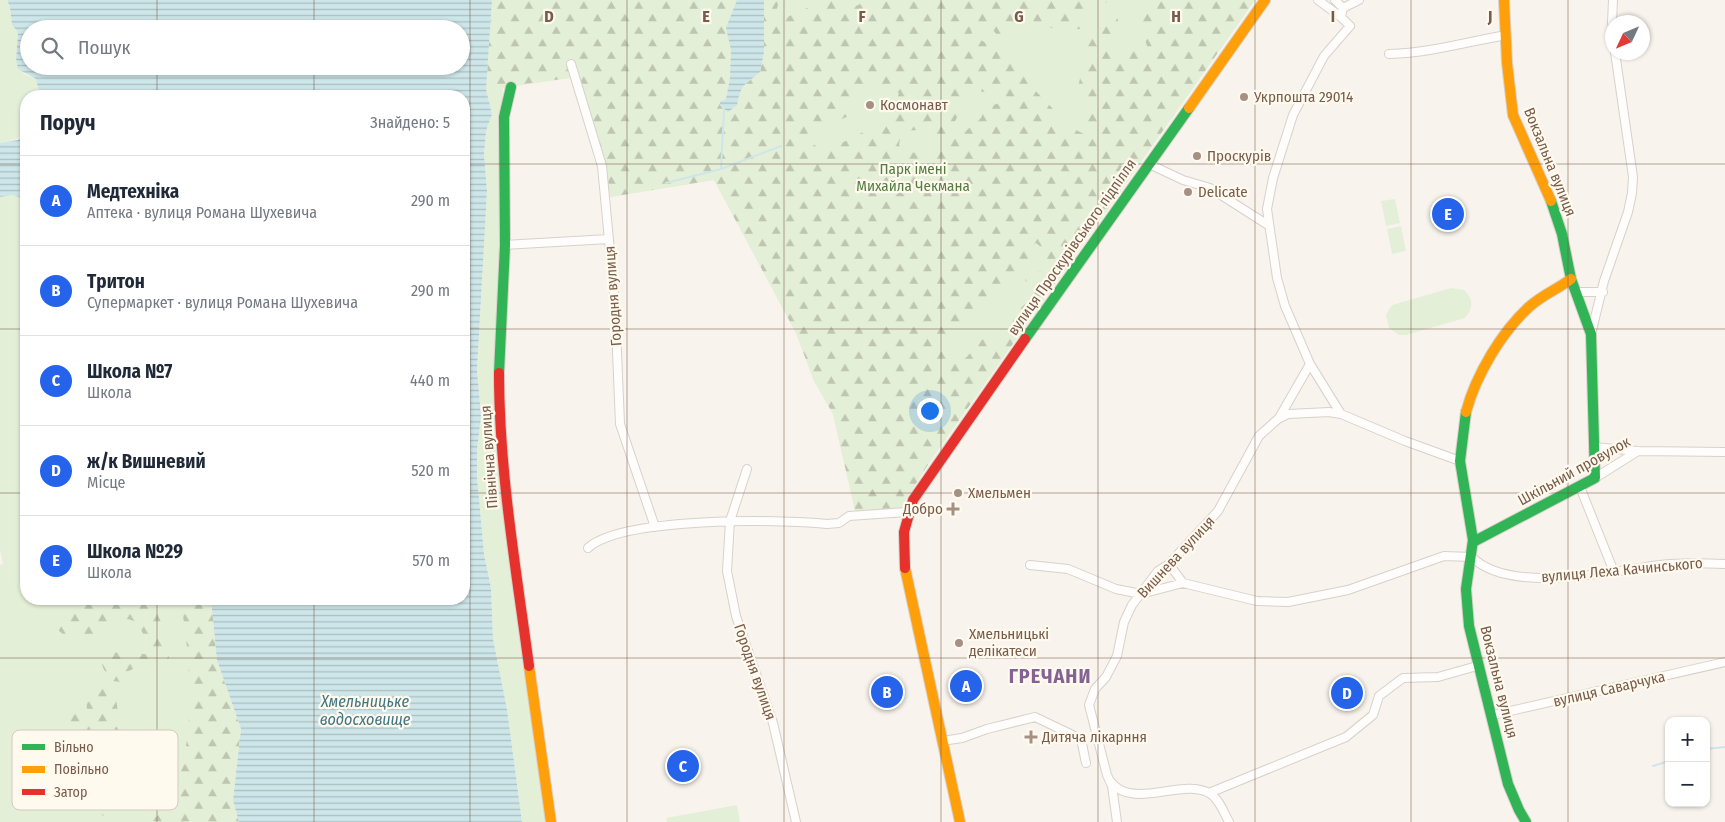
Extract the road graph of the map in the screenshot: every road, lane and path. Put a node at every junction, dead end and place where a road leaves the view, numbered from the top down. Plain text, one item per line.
1 (1265, 0) edge
2 (1318, 0) edge
3 (1334, 0) edge
4 (1359, 0) edge
5 (1504, 0) edge
6 (1613, 0) edge
7 (1343, 8) junction
8 (1612, 15) edge
9 (1341, 17) junction
10 (1506, 35) junction
11 (1389, 54) dead end
12 (1616, 60) edge
13 (571, 64) dead end
14 (511, 87) dead end
15 (1149, 164) junction
16 (1268, 225) junction
17 (609, 240) junction
18 (505, 245) junction
19 (1571, 279) junction
20 (1576, 292) junction
21 (1603, 292) junction
22 (1591, 334) junction
23 (1310, 364) junction
24 (1341, 414) junction
25 (1279, 418) junction
26 (1594, 447) junction
27 (1638, 451) junction
28 (1725, 452) edge
29 (1460, 461) junction
30 (747, 469) dead end
31 (1595, 478) junction
32 (1580, 487) junction
33 (907, 512) junction
34 (730, 521) junction
35 (656, 527) junction
36 (1473, 542) junction
37 (588, 548) dead end
38 (1472, 557) junction
39 (1169, 564) junction
40 (1725, 564) edge
41 (1030, 565) dead end
42 (1614, 572) junction
43 (1183, 583) junction
44 (1141, 594) junction
45 (1725, 662) edge
46 (1477, 666) junction
47 (1493, 715) junction
48 (942, 741) junction
49 (1086, 763) dead end
50 (1106, 776) junction
51 (1209, 793) junction
52 (551, 822) edge
53 (796, 822) edge
54 (960, 822) edge
55 (1117, 822) edge
56 (1229, 822) edge
57 (1526, 822) edge

1 - 15 street, вулиця Проскурівського підпілля
2 - 9 street
3 - 7 street
4 - 7 street
5 - 10 street, Вокзальна вулиця
6 - 8 street
7 - 9 street
9 - 16 street
10 - 11 street
10 - 19 street, Вокзальна вулиця
12 - 21 street
13 - 17 street, Городня вулиця
14 - 18 street, Північна вулиця
15 - 16 street
15 - 33 street, вулиця Проскурівського підпілля
16 - 23 street
17 - 18 street
17 - 35 street, Городня вулиця
18 - 52 street, Північна вулиця
19 - 20 street
19 - 29 street, Вокзальна вулиця
20 - 21 street
20 - 22 street
21 - 22 street
22 - 26 street
23 - 24 street
23 - 25 street, Вишнева вулиця
24 - 25 street
24 - 29 street
25 - 39 street, Вишнева вулиця
26 - 27 street
26 - 31 street
27 - 28 street, Шкільний провулок
27 - 31 street, Шкільний провулок
29 - 36 street, Вокзальна вулиця
30 - 34 street, Городня вулиця
31 - 32 street, Шкільний провулок
32 - 36 street, Шкільний провулок
32 - 42 street
33 - 34 street
33 - 48 street, вулиця Проскурівського підпілля
34 - 35 street
34 - 53 street, Городня вулиця
35 - 37 street
36 - 38 street, Вокзальна вулиця
38 - 42 street, вулиця Леха Качинського
38 - 43 street, вулиця Леха Качинського
38 - 46 street, Вокзальна вулиця
39 - 43 street
39 - 44 street, Вишнева вулиця
40 - 42 street, вулиця Леха Качинського
41 - 44 street, вулиця Леха Качинського
43 - 44 street, вулиця Леха Качинського
44 - 50 street, Вишнева вулиця
45 - 47 street, вулиця Саварчука
46 - 47 street, Вокзальна вулиця
46 - 51 street
47 - 57 street, Вокзальна вулиця
48 - 49 street
48 - 54 street, вулиця Проскурівського підпілля
50 - 51 street
50 - 55 street, Вишнева вулиця
51 - 56 street

